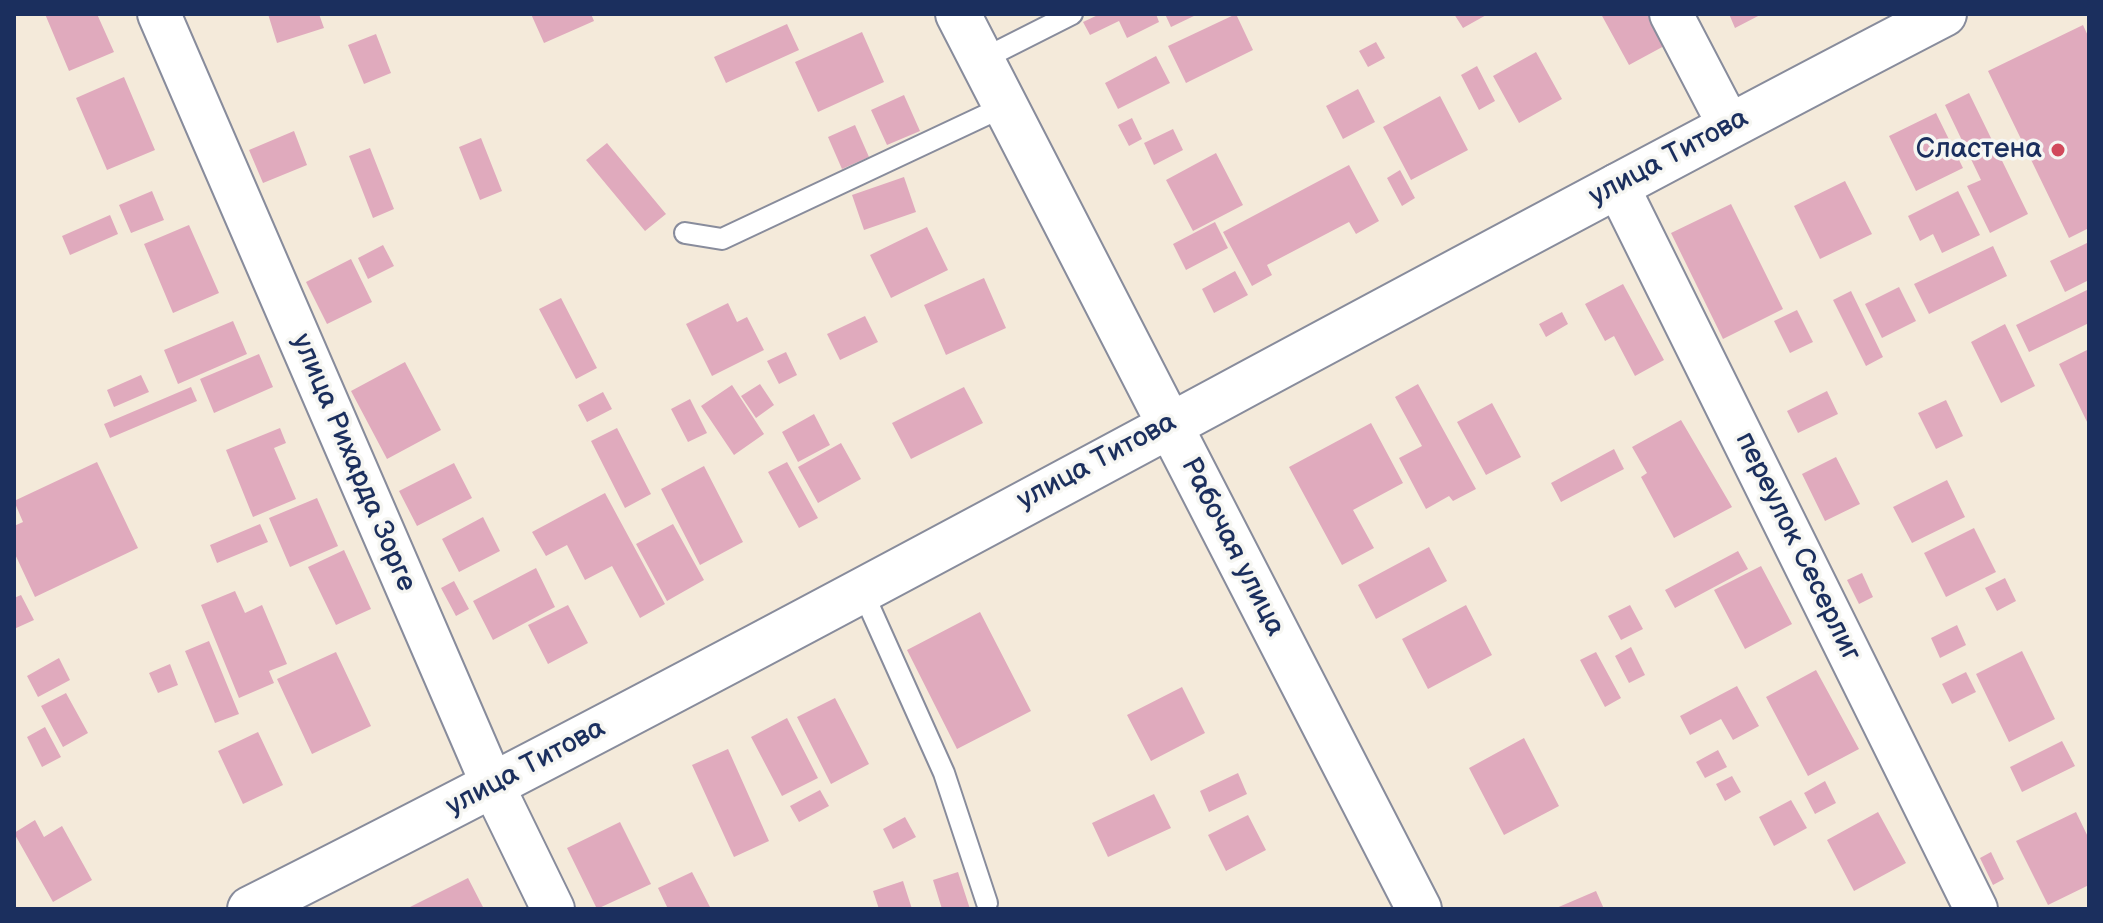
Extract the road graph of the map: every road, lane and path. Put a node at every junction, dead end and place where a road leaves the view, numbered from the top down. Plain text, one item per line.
1 (159, 14) edge
2 (958, 14) edge
3 (1072, 14) edge
4 (1671, 14) edge
5 (1944, 14) edge
6 (981, 60) junction
7 (1005, 106) junction
8 (1729, 125) junction
9 (1617, 185) junction
10 (685, 233) dead end
11 (1170, 424) junction
12 (861, 588) junction
13 (493, 786) junction
14 (987, 903) dead end
15 (250, 909) edge
16 (553, 909) edge
17 (1419, 909) edge
18 (1976, 909) edge

1 - 13 street, улица Рихарда Зорге
2 - 6 main road, Рабочая улица
3 - 6 lane
4 - 8 street
5 - 8 main road, улица Титова
6 - 7 main road, Рабочая улица
7 - 10 lane
7 - 11 main road, Рабочая улица
8 - 9 main road, улица Титова
9 - 11 main road, улица Титова
9 - 18 street, переулок Сесерлиг
11 - 12 main road, улица Титова
11 - 17 main road, Рабочая улица
12 - 13 main road, улица Титова
12 - 14 lane
13 - 15 main road, улица Титова
13 - 16 street, улица Рихарда Зорге

